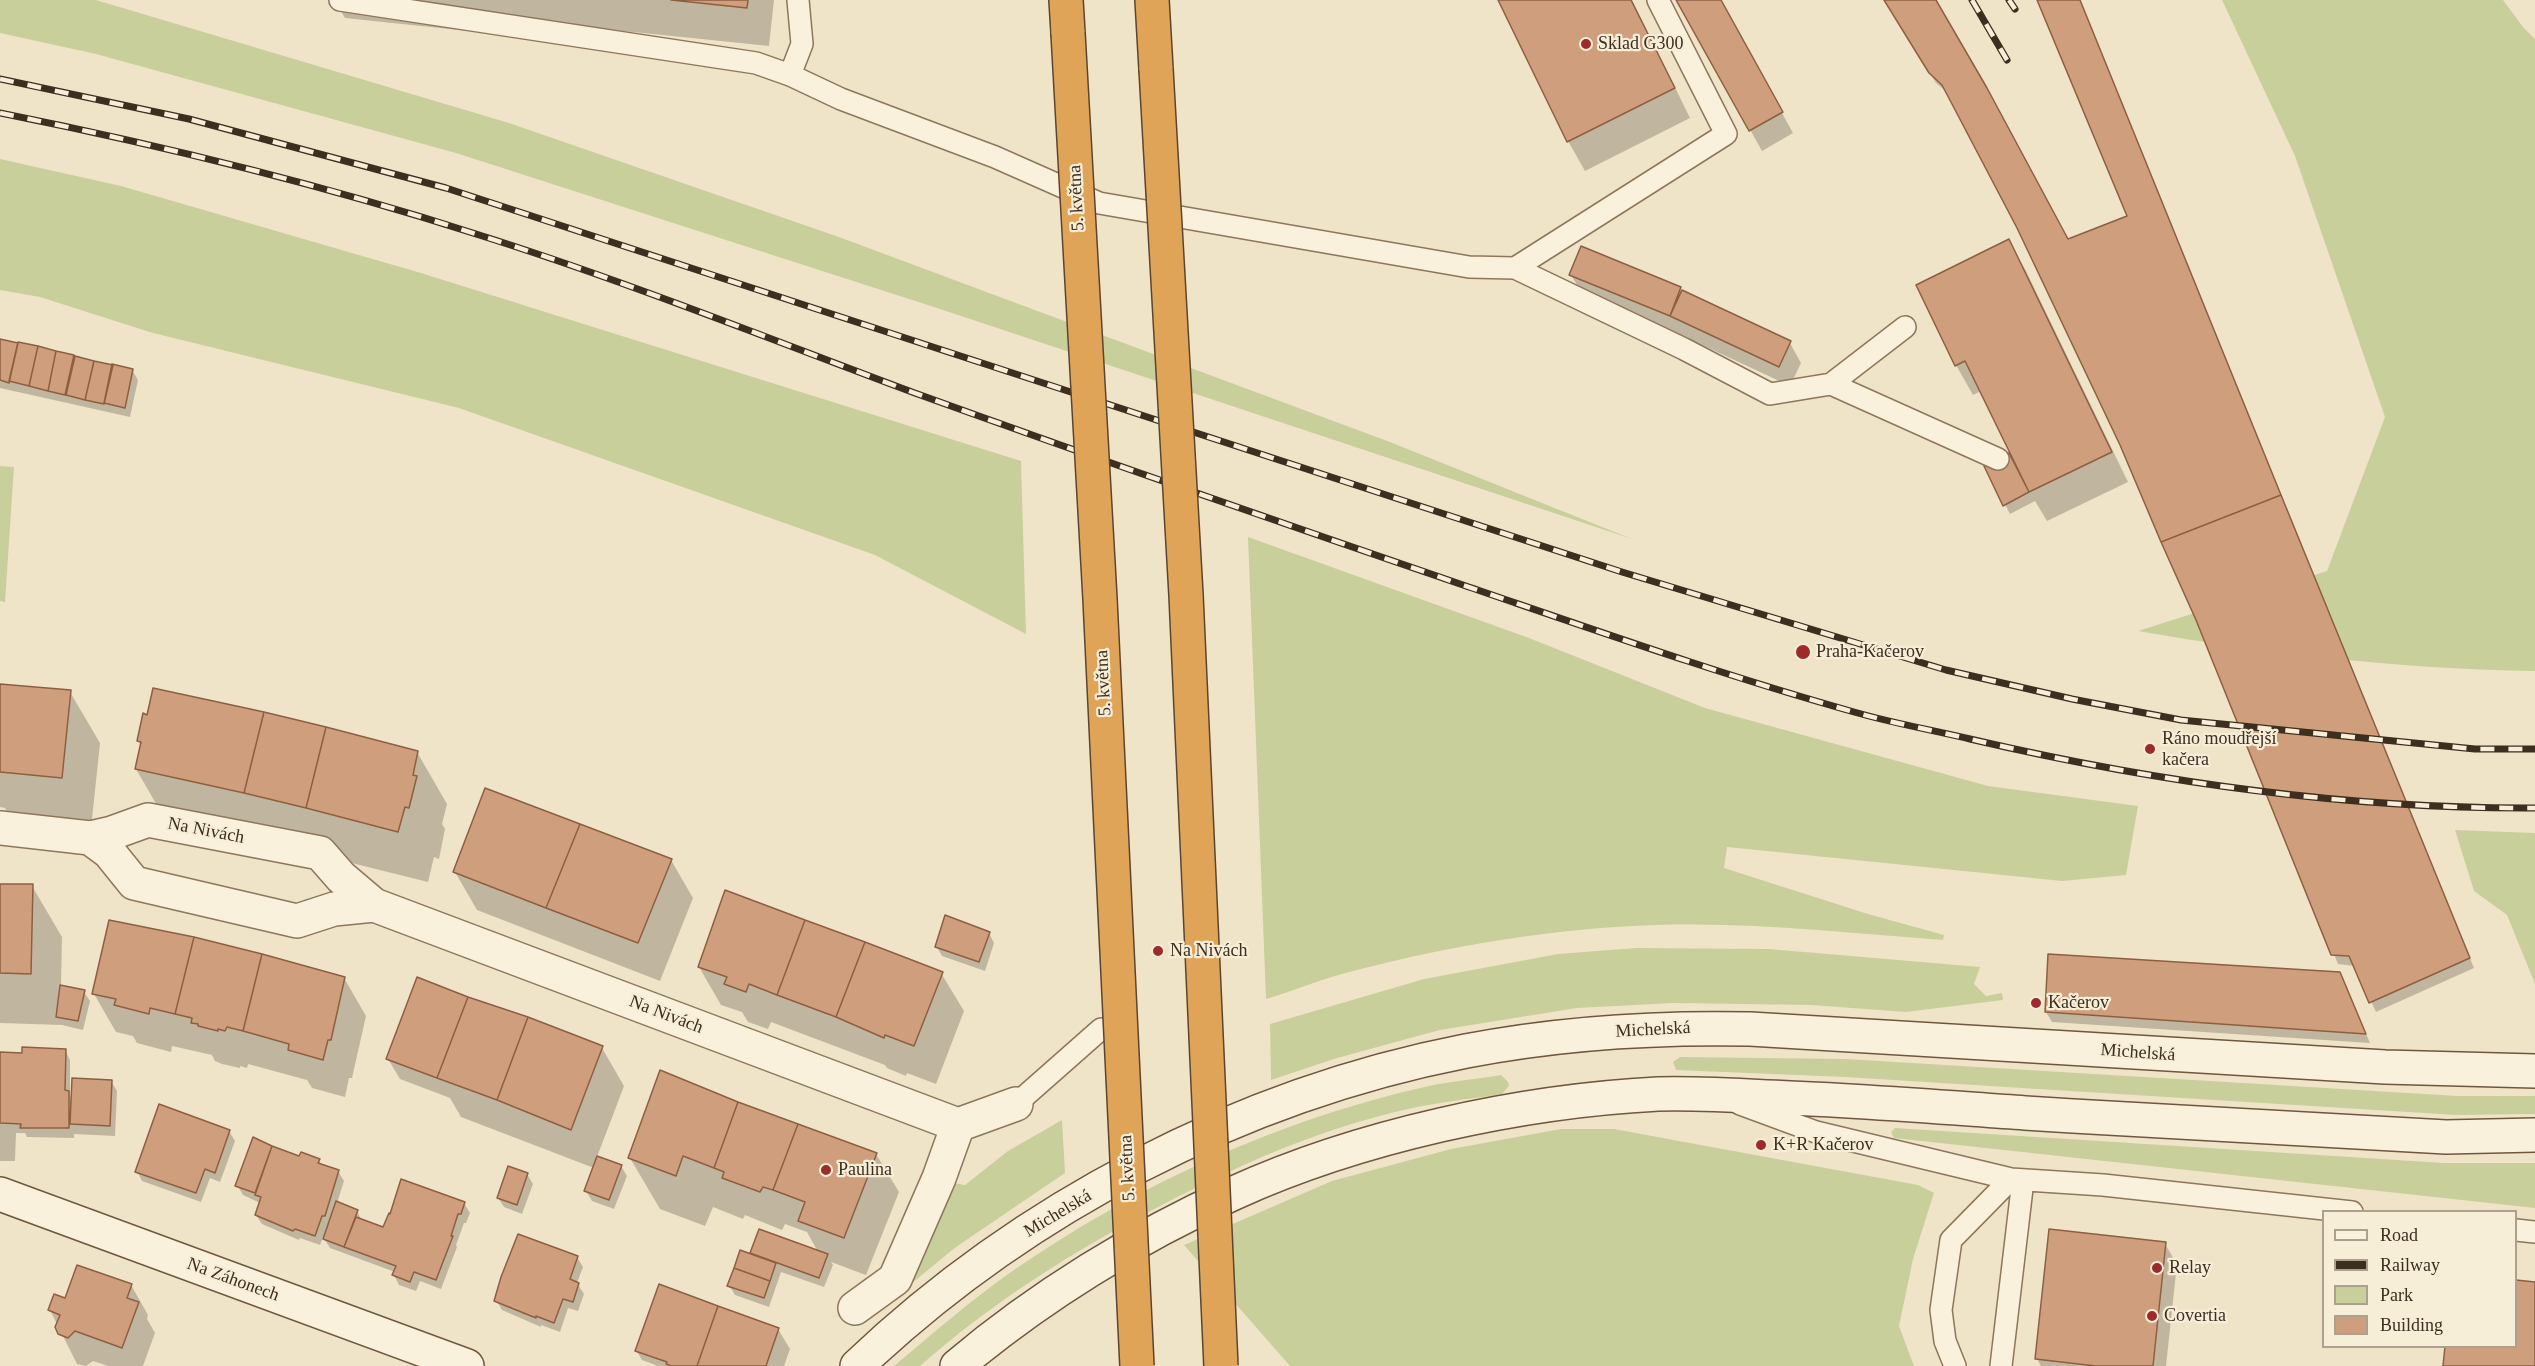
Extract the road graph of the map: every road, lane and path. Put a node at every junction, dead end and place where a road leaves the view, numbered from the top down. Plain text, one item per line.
1 (340, 0) edge
2 (798, 0) edge
3 (1066, 0) edge
4 (1152, 0) edge
5 (1658, 0) edge
6 (790, 75) junction
7 (1515, 268) junction
8 (1905, 327) dead end
9 (1831, 384) junction
10 (1998, 459) dead end
11 (0, 828) edge
12 (90, 838) junction
13 (374, 905) junction
14 (1101, 1029) dead end
15 (2535, 1071) edge
16 (1715, 1095) junction
17 (1016, 1104) joint
18 (958, 1125) junction
19 (2535, 1135) edge
20 (2017, 1179) junction
21 (0, 1194) edge
22 (2334, 1210) edge
23 (2517, 1230) edge
24 (2535, 1232) edge
25 (855, 1308) dead end
26 (467, 1366) edge
27 (857, 1366) edge
28 (957, 1366) edge
29 (1137, 1366) edge
30 (1221, 1366) edge
31 (1955, 1366) edge
32 (2001, 1366) edge

1 - 6 lane
2 - 6 lane
3 - 29 highway, 5. května, bridge
4 - 30 highway, bridge
5 - 7 lane
6 - 7 lane
7 - 9 lane
8 - 9 lane
9 - 10 lane
11 - 12 main road, Na Nivách
12 - 13 main road, Na Nivách
12 - 13 main road, Na Nivách
13 - 18 main road, Na Nivách
14 - 17 lane
15 - 27 main road, Michelská
16 - 19 main road
16 - 20 lane
16 - 28 main road
17 - 18 main road
18 - 25 main road
20 - 22 lane
20 - 31 lane
20 - 32 lane
21 - 26 main road, Na Záhonech
23 - 24 lane

